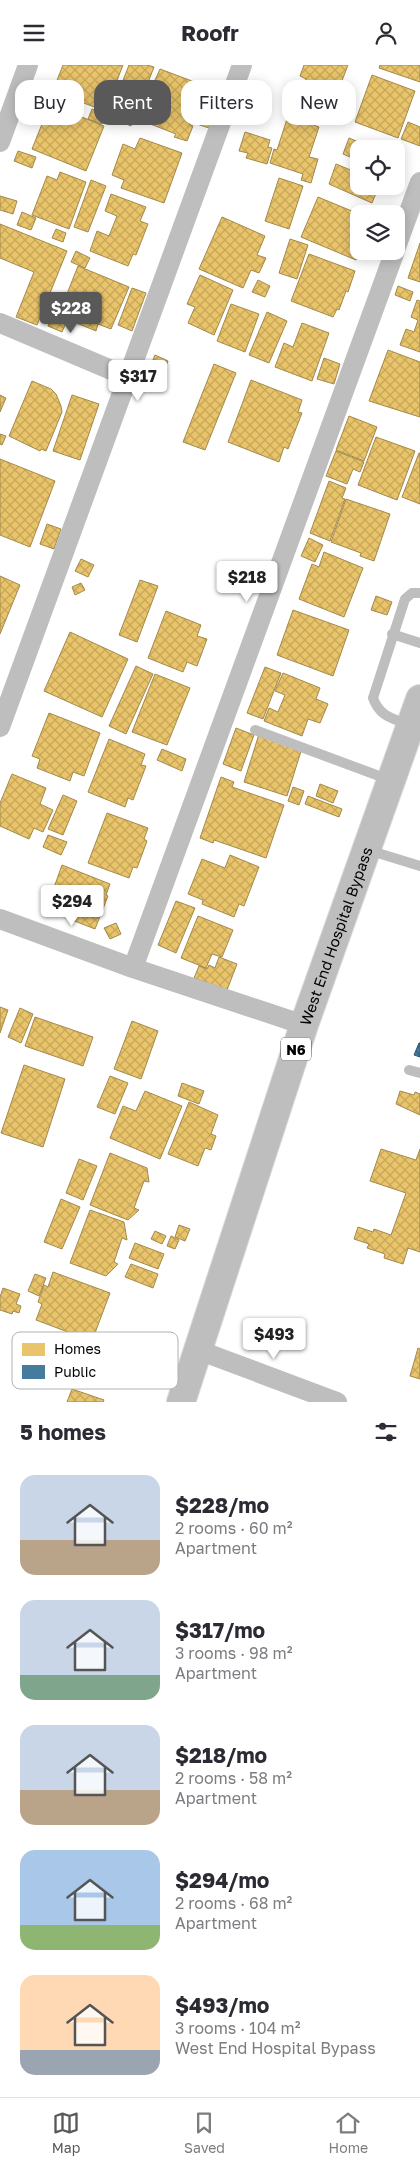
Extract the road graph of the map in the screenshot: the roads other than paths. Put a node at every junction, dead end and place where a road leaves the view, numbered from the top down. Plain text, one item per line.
1 (28, 65) edge
2 (242, 65) edge
3 (0, 142) edge
4 (420, 182) edge
5 (405, 223) edge
6 (392, 260) edge
7 (0, 323) edge
8 (128, 377) junction
9 (420, 593) edge
10 (392, 634) junction
11 (420, 643) edge
12 (420, 699) edge
13 (410, 726) junction
14 (0, 727) edge
15 (255, 730) dead end
16 (391, 781) junction
17 (367, 849) junction
18 (420, 866) edge
19 (0, 919) edge
20 (133, 968) junction
21 (304, 1025) junction
22 (409, 1070) dead end
23 (420, 1073) edge
24 (198, 1350) junction
25 (180, 1402) edge
26 (337, 1402) edge

1 - 3 street
2 - 8 street
4 - 5 street
6 - 20 street
7 - 8 street
8 - 14 street
9 - 10 lane
10 - 11 lane
10 - 13 lane
12 - 13 highway, West End Hospital Bypass / N6
13 - 16 highway, West End Hospital Bypass / N6
15 - 16 lane
16 - 17 highway, West End Hospital Bypass / N6
17 - 18 lane
17 - 21 highway, West End Hospital Bypass / N6
19 - 20 street
20 - 21 street
21 - 24 highway, West End Hospital Bypass / N6
22 - 23 lane
24 - 25 highway, West End Hospital Bypass / N6
24 - 26 street

